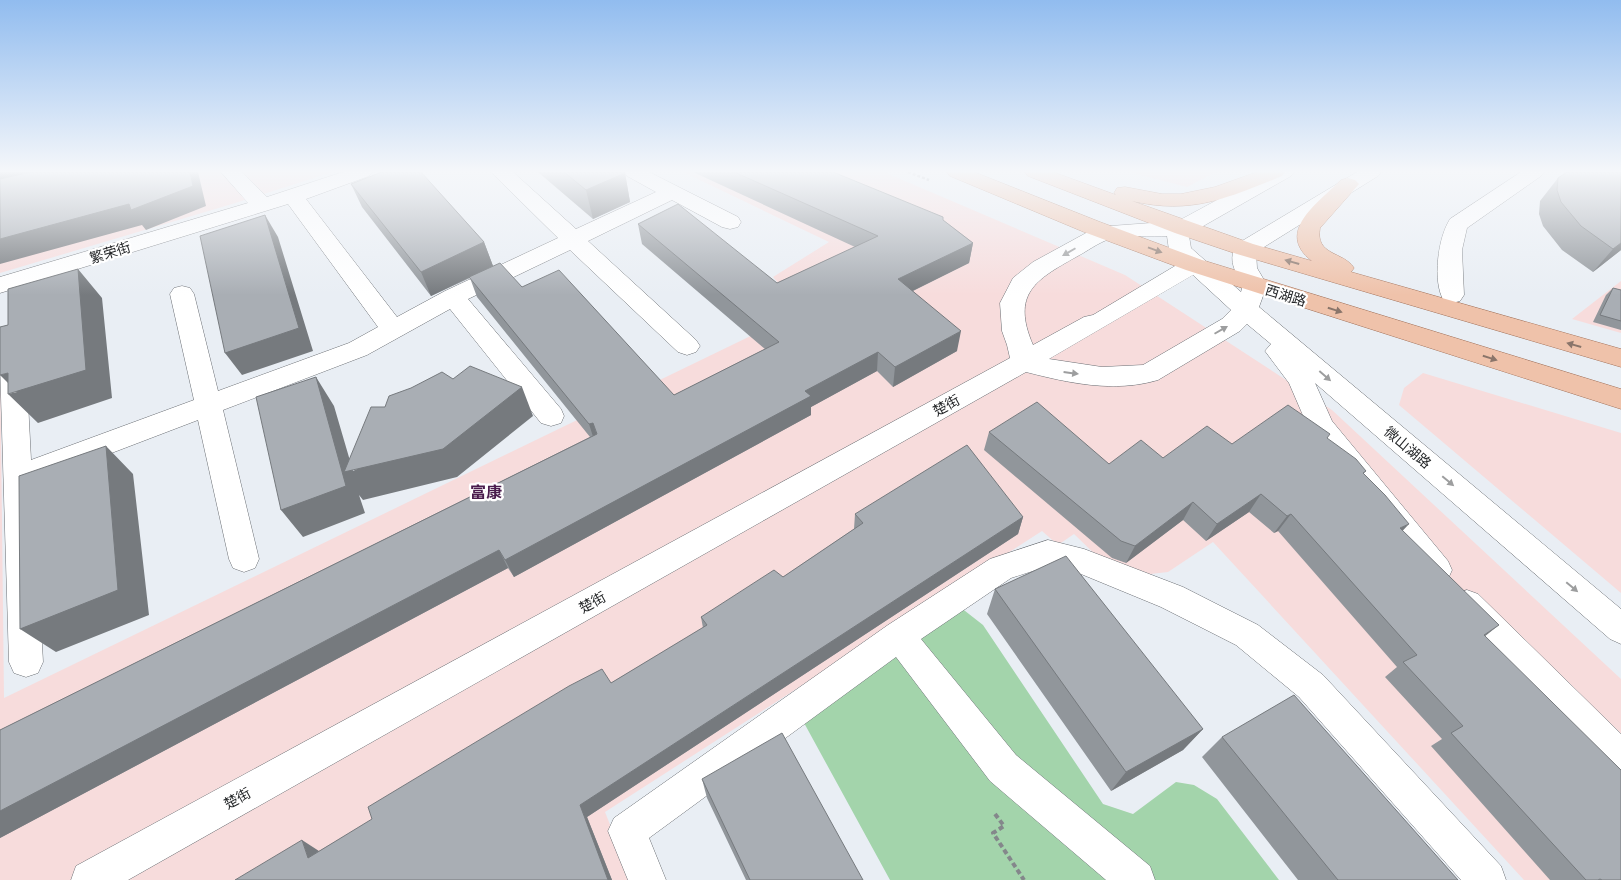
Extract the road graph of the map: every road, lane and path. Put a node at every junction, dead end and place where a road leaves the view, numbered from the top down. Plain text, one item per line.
1 (236, 213) edge
2 (307, 213) edge
3 (545, 213) edge
4 (628, 213) edge
5 (713, 213) edge
6 (1058, 213) edge
7 (1144, 213) edge
8 (1210, 213) edge
9 (1302, 213) edge
10 (1321, 213) edge
11 (1474, 213) edge
12 (730, 222) dead end
13 (1183, 228) junction
14 (1105, 232) junction
15 (573, 239) junction
16 (1246, 249) junction
17 (1194, 265) junction
18 (0, 285) edge
19 (182, 294) dead end
20 (1452, 295) dead end
21 (453, 297) junction
22 (1251, 297) junction
23 (1507, 325) junction
24 (394, 330) junction
25 (12, 335) edge
26 (687, 346) dead end
27 (1621, 358) edge
28 (1024, 362) junction
29 (1621, 399) edge
30 (208, 405) junction
31 (551, 416) dead end
32 (17, 477) junction
33 (244, 559) dead end
34 (1621, 629) edge
35 (899, 636) junction
36 (26, 662) edge
37 (1621, 759) edge
38 (90, 880) edge
39 (647, 880) edge
40 (1136, 880) edge
41 (1486, 880) edge

1 - 18 street, 繁荣街
2 - 24 street
3 - 15 street
4 - 15 street
5 - 12 street
6 - 14 main road
7 - 13 main road
8 - 13 street
9 - 16 street
10 - 23 main road
11 - 20 street
13 - 14 street
13 - 16 main road
13 - 17 street, 微山湖路
14 -> 17 main road
14 -> 28 street
15 - 21 street
15 - 26 street
16 - 22 street
23 -> 16 main road
17 - 22 street, 微山湖路
17 - 28 street, 楚街
19 - 30 street
21 - 24 street
21 - 31 street
28 -> 22 street
22 -> 29 main road, 西湖路
22 -> 34 street, 微山湖路
22 - 37 street
27 -> 23 main road
24 - 30 street
25 - 32 street
28 - 38 street, 楚街
30 - 32 street
30 - 33 street
32 - 36 street
35 - 39 street
35 - 40 street
35 - 41 street

